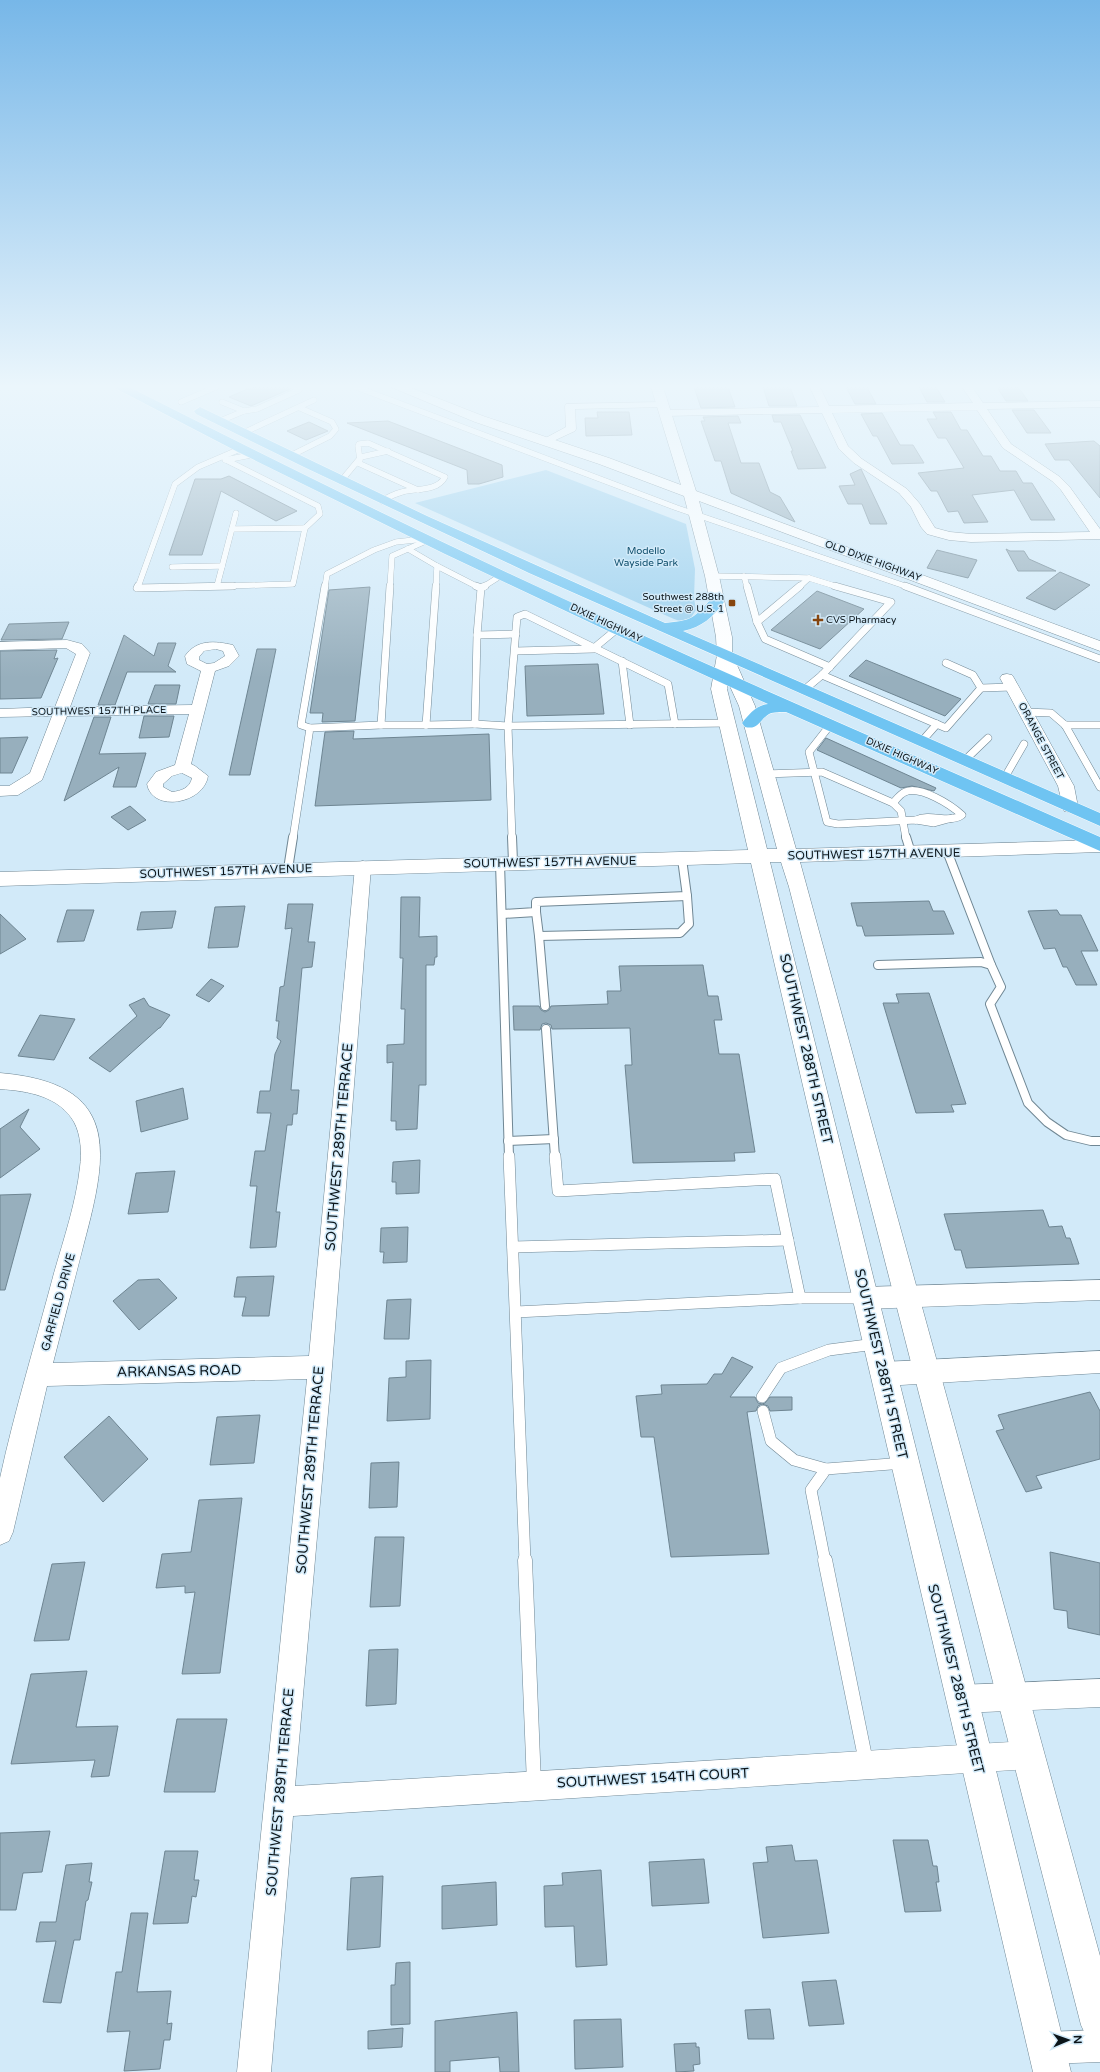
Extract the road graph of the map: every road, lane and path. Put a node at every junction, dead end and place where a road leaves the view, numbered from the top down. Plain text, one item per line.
1 (175, 484) edge
2 (273, 484) edge
3 (312, 484) edge
4 (339, 484) edge
5 (346, 484) edge
6 (405, 484) edge
7 (439, 484) edge
8 (613, 484) edge
9 (661, 484) edge
10 (687, 484) edge
11 (892, 484) edge
12 (1060, 484) edge
13 (356, 489) junction
14 (418, 490) junction
15 (691, 495) junction
16 (382, 501) junction
17 (236, 513) dead end
18 (697, 515) junction
19 (305, 528) junction
20 (232, 529) junction
21 (1099, 535) edge
22 (426, 539) junction
23 (408, 550) junction
24 (222, 566) junction
25 (437, 566) junction
26 (172, 567) dead end
27 (502, 575) junction
28 (712, 576) junction
29 (744, 576) junction
30 (553, 578) junction
31 (809, 578) junction
32 (216, 586) junction
33 (481, 588) junction
34 (716, 602) junction
35 (757, 622) junction
36 (662, 627) junction
37 (618, 629) junction
38 (516, 634) junction
39 (477, 635) junction
40 (0, 646) edge
41 (1100, 646) edge
42 (595, 648) junction
43 (515, 651) junction
44 (1100, 659) edge
45 (622, 662) junction
46 (946, 663) dead end
47 (830, 667) junction
48 (209, 668) dead end
49 (728, 671) junction
50 (822, 675) junction
51 (1010, 683) joint
52 (981, 688) junction
53 (804, 690) junction
54 (790, 706) junction
55 (197, 709) junction
56 (63, 711) junction
57 (0, 712) edge
58 (1025, 712) junction
59 (740, 723) junction
60 (475, 724) junction
61 (675, 724) junction
62 (831, 724) junction
63 (937, 724) junction
64 (381, 725) junction
65 (426, 725) junction
66 (630, 725) junction
67 (1065, 725) junction
68 (508, 726) junction
69 (1100, 726) edge
70 (310, 728) junction
71 (988, 738) dead end
72 (922, 741) junction
73 (1024, 744) dead end
74 (966, 760) junction
75 (182, 768) dead end
76 (813, 772) junction
77 (765, 774) junction
78 (1005, 777) junction
79 (1100, 787) edge
80 (6, 791) edge
81 (893, 803) junction
82 (1070, 807) junction
83 (1099, 816) edge
84 (902, 821) junction
85 (1100, 845) edge
86 (911, 852) junction
87 (947, 852) junction
88 (789, 856) junction
89 (760, 857) junction
90 (682, 859) junction
91 (507, 863) junction
92 (363, 867) junction
93 (288, 869) junction
94 (0, 878) edge
95 (687, 896) junction
96 (536, 912) junction
97 (503, 914) junction
98 (538, 936) junction
99 (878, 965) dead end
100 (991, 965) junction
101 (545, 1006) dead end
102 (546, 1030) dead end
103 (0, 1081) edge
104 (554, 1139) junction
105 (508, 1141) junction
106 (1100, 1141) edge
107 (788, 1240) junction
108 (513, 1248) junction
109 (1100, 1290) edge
110 (907, 1296) junction
111 (800, 1298) junction
112 (866, 1298) junction
113 (516, 1312) junction
114 (876, 1344) junction
115 (1100, 1362) edge
116 (320, 1367) junction
117 (926, 1372) junction
118 (38, 1374) junction
119 (884, 1374) junction
120 (762, 1397) dead end
121 (763, 1411) dead end
122 (904, 1463) junction
123 (826, 1469) junction
124 (0, 1532) edge
125 (1100, 1693) edge
126 (1012, 1698) junction
127 (961, 1699) junction
128 (1028, 1755) junction
129 (976, 1758) junction
130 (867, 1765) junction
131 (534, 1785) junction
132 (279, 1802) junction
133 (1100, 2025) edge
134 (1100, 2046) edge
135 (1050, 2060) edge
136 (254, 2072) edge

1 - 32 lane
2 - 19 lane
3 - 22 highway, DIXIE HIGHWAY
4 - 13 highway
5 - 13 highway, DIXIE HIGHWAY
6 - 14 lane
7 - 14 lane
8 - 18 lane
9 - 15 street, OLD DIXIE HIGHWAY
10 - 15 street, SOUTHWEST 288TH STREET
11 - 21 street
12 - 21 street
13 - 16 highway, DIXIE HIGHWAY
14 - 16 lane
15 - 18 street, SOUTHWEST 288TH STREET
15 - 41 street, OLD DIXIE HIGHWAY
16 - 30 highway, DIXIE HIGHWAY
17 - 20 lane
18 - 28 street, SOUTHWEST 288TH STREET
18 - 44 lane
19 - 20 lane
19 - 32 lane
20 - 24 lane
22 - 23 lane
22 - 27 highway, DIXIE HIGHWAY
22 - 30 highway
22 - 70 lane
23 - 25 lane
23 - 64 lane
24 - 26 lane
24 - 32 lane
25 - 33 lane
25 - 65 lane
27 - 33 lane
27 - 37 highway, DIXIE HIGHWAY
28 - 29 lane
28 - 34 street, SOUTHWEST 288TH STREET
29 - 31 lane
29 - 35 lane
30 - 36 highway, DIXIE HIGHWAY
31 - 35 lane
31 - 47 lane
33 - 39 lane
34 - 36 highway
34 - 49 street, SOUTHWEST 288TH STREET
35 - 47 lane
36 - 49 highway, DIXIE HIGHWAY
37 - 42 lane
37 - 49 highway, DIXIE HIGHWAY
38 - 39 lane
38 - 42 lane
38 - 43 lane
39 - 60 lane
40 - 56 street
42 - 43 lane
42 - 45 lane
43 - 68 lane
45 - 61 lane
45 - 66 lane
46 - 52 lane
47 - 50 lane
48 - 55 street
49 - 53 highway, DIXIE HIGHWAY
49 - 54 highway, DIXIE HIGHWAY
49 - 59 street, SOUTHWEST 288TH STREET
50 - 53 lane
50 - 63 lane
51 - 52 lane
51 - 58 street, ORANGE STREET
52 - 63 lane
53 - 72 highway, DIXIE HIGHWAY
54 - 59 highway
54 - 62 highway, DIXIE HIGHWAY
55 - 56 street, SOUTHWEST 157TH PLACE
55 - 75 street
56 - 57 street, SOUTHWEST 157TH PLACE
56 - 80 street
58 - 67 lane
58 - 82 street, ORANGE STREET
59 - 61 lane
59 - 77 street, SOUTHWEST 288TH STREET
59 - 89 street, SOUTHWEST 288TH STREET
60 - 65 lane
60 - 68 lane
61 - 66 lane
62 - 76 lane
62 - 85 highway, DIXIE HIGHWAY
63 - 72 lane
64 - 65 lane
64 - 70 lane
66 - 68 lane
67 - 69 lane
67 - 79 lane
68 - 91 lane
70 - 93 lane
71 - 74 lane
72 - 74 highway, DIXIE HIGHWAY
73 - 78 lane
74 - 78 highway, DIXIE HIGHWAY
76 - 77 lane
76 - 81 lane
76 - 84 lane
77 - 88 street, SOUTHWEST 288TH STREET
78 - 82 highway, DIXIE HIGHWAY
81 - 84 lane
81 - 84 lane
82 - 83 highway, DIXIE HIGHWAY
84 - 86 lane
85 - 87 street, SOUTHWEST 157TH AVENUE
86 - 87 street, SOUTHWEST 157TH AVENUE
86 - 88 street, SOUTHWEST 157TH AVENUE
87 - 100 lane
88 - 89 street, SOUTHWEST 157TH AVENUE
88 - 110 street, SOUTHWEST 288TH STREET
89 - 90 street, SOUTHWEST 157TH AVENUE
89 - 112 street, SOUTHWEST 288TH STREET
90 - 91 street, SOUTHWEST 157TH AVENUE
90 - 95 lane
91 - 92 street, SOUTHWEST 157TH AVENUE
91 - 97 lane
92 - 93 street, SOUTHWEST 157TH AVENUE
92 - 116 street, SOUTHWEST 289TH TERRACE
93 - 94 street, SOUTHWEST 157TH AVENUE
95 - 96 lane
95 - 98 lane
96 - 97 lane
96 - 98 lane
97 - 105 lane
98 - 101 lane
99 - 100 lane
100 - 106 lane
102 - 104 lane
103 - 118 street, GARFIELD DRIVE
104 - 105 lane
104 - 107 lane
105 - 108 lane
107 - 108 lane
107 - 111 lane
108 - 113 lane
109 - 110 street
110 - 112 street
110 - 117 street, SOUTHWEST 288TH STREET
111 - 112 lane
111 - 113 lane
112 - 114 street, SOUTHWEST 288TH STREET
113 - 131 lane
114 - 119 street, SOUTHWEST 288TH STREET
114 - 120 lane
115 - 117 street
116 - 118 street, ARKANSAS ROAD
116 - 132 street, SOUTHWEST 289TH TERRACE
117 - 119 street
117 - 126 street, SOUTHWEST 288TH STREET
118 - 124 street, GARFIELD DRIVE
119 - 122 street, SOUTHWEST 288TH STREET
121 - 123 lane
122 - 123 lane
122 - 127 street, SOUTHWEST 288TH STREET
123 - 130 lane
125 - 126 street
126 - 127 street
126 - 128 street, SOUTHWEST 288TH STREET
127 - 129 street, SOUTHWEST 288TH STREET
128 - 129 street, SOUTHWEST 154TH COURT
128 - 133 street, SOUTHWEST 288TH STREET
129 - 130 street, SOUTHWEST 154TH COURT
129 - 135 street, SOUTHWEST 288TH STREET
130 - 131 street, SOUTHWEST 154TH COURT
131 - 132 street, SOUTHWEST 154TH COURT
132 - 136 street, SOUTHWEST 289TH TERRACE
134 - 135 street

